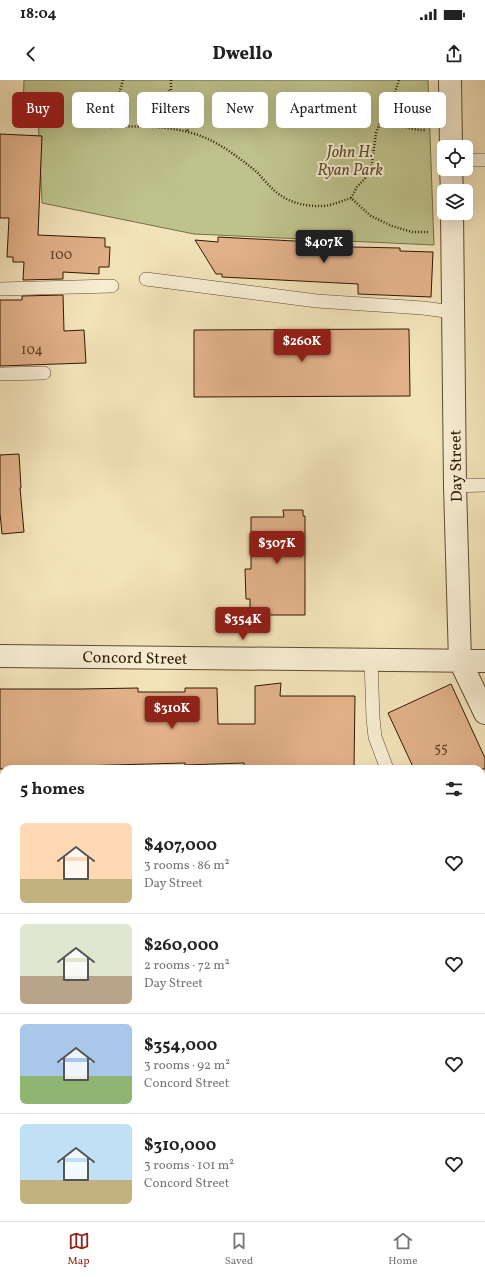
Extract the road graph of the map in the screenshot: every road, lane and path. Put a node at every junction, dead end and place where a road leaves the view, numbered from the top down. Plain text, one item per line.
1 (123, 80) edge
2 (171, 80) edge
3 (399, 80) edge
4 (450, 80) edge
5 (170, 88) junction
6 (168, 92) edge
7 (395, 92) edge
8 (379, 123) edge
9 (137, 126) edge
10 (166, 128) edge
11 (405, 128) edge
12 (426, 130) dead end
13 (188, 132) junction
14 (451, 140) edge
15 (473, 160) edge
16 (485, 160) edge
17 (351, 198) junction
18 (452, 220) edge
19 (428, 232) dead end
20 (146, 279) dead end
21 (112, 286) dead end
22 (0, 288) edge
23 (454, 312) junction
24 (44, 373) dead end
25 (0, 374) edge
26 (485, 485) edge
27 (455, 486) junction
28 (0, 656) edge
29 (371, 660) junction
30 (460, 661) junction
31 (485, 661) edge
32 (485, 713) edge
33 (386, 765) edge

1 - 9 path
2 - 5 path
3 - 7 path
4 - 14 street
5 - 6 path
5 - 13 path
8 - 17 path
10 - 13 path
11 - 12 path
13 - 17 path
15 - 16 lane
17 - 19 path
18 - 23 street, Day Street
20 - 23 lane
21 - 22 lane
23 - 27 street, Day Street
24 - 25 lane
26 - 27 lane
27 - 30 street, Day Street
28 - 29 street, Concord Street
29 - 30 street, Concord Street
29 - 33 lane
30 - 31 street, Concord Street
30 - 32 street, Day Street

